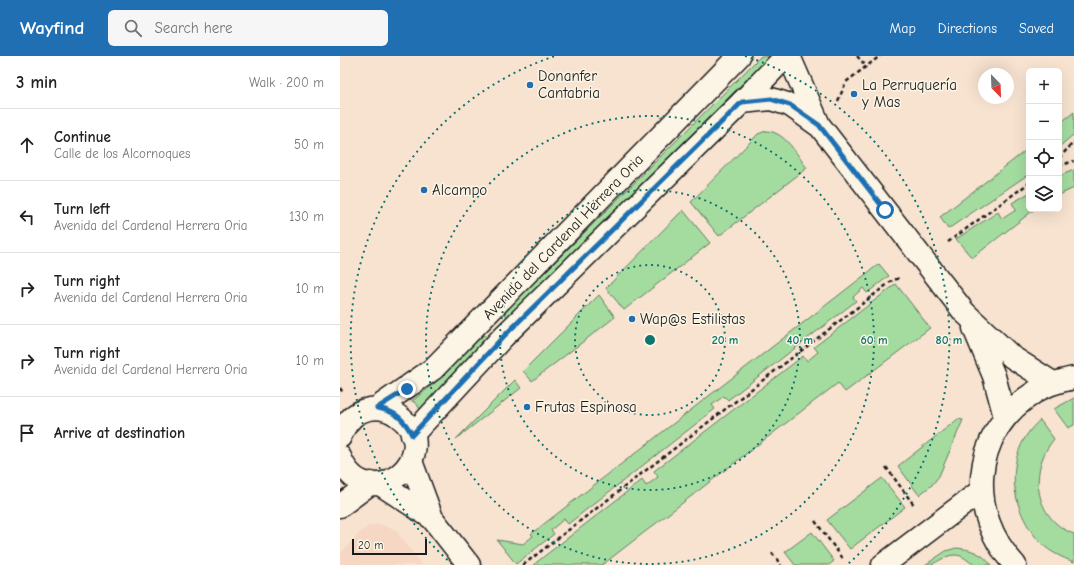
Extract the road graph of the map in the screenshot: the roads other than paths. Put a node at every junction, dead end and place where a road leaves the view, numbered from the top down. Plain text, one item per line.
1 (739, 56) edge
2 (786, 56) edge
3 (789, 56) edge
4 (742, 102) junction
5 (819, 125) junction
6 (972, 321) junction
7 (1074, 378) edge
8 (1053, 383) junction
9 (377, 408) junction
10 (1006, 417) junction
11 (412, 435) junction
12 (340, 437) edge
13 (340, 457) edge
14 (411, 461) junction
15 (376, 484) junction
16 (982, 490) junction
17 (340, 506) edge
18 (432, 518) junction
19 (469, 565) edge
20 (883, 565) edge
21 (1015, 565) edge

1 - 9 main road, Avenida del Cardenal Herrera Oria
2 - 4 main road, Avenida del Cardenal Herrera Oria
3 - 5 main road
4 - 5 main road
4 - 11 main road, Avenida del Cardenal Herrera Oria
5 - 6 main road
6 - 8 main road
6 - 10 main road
7 - 8 main road
8 - 10 main road
9 - 11 main road
9 - 12 main road, Avenida del Cardenal Herrera Oria
10 - 16 main road
11 - 14 main road
13 - 15 main road
14 - 15 main road
14 - 18 main road
15 - 17 main road
15 - 18 main road
16 - 20 main road
16 - 21 main road
18 - 19 main road

